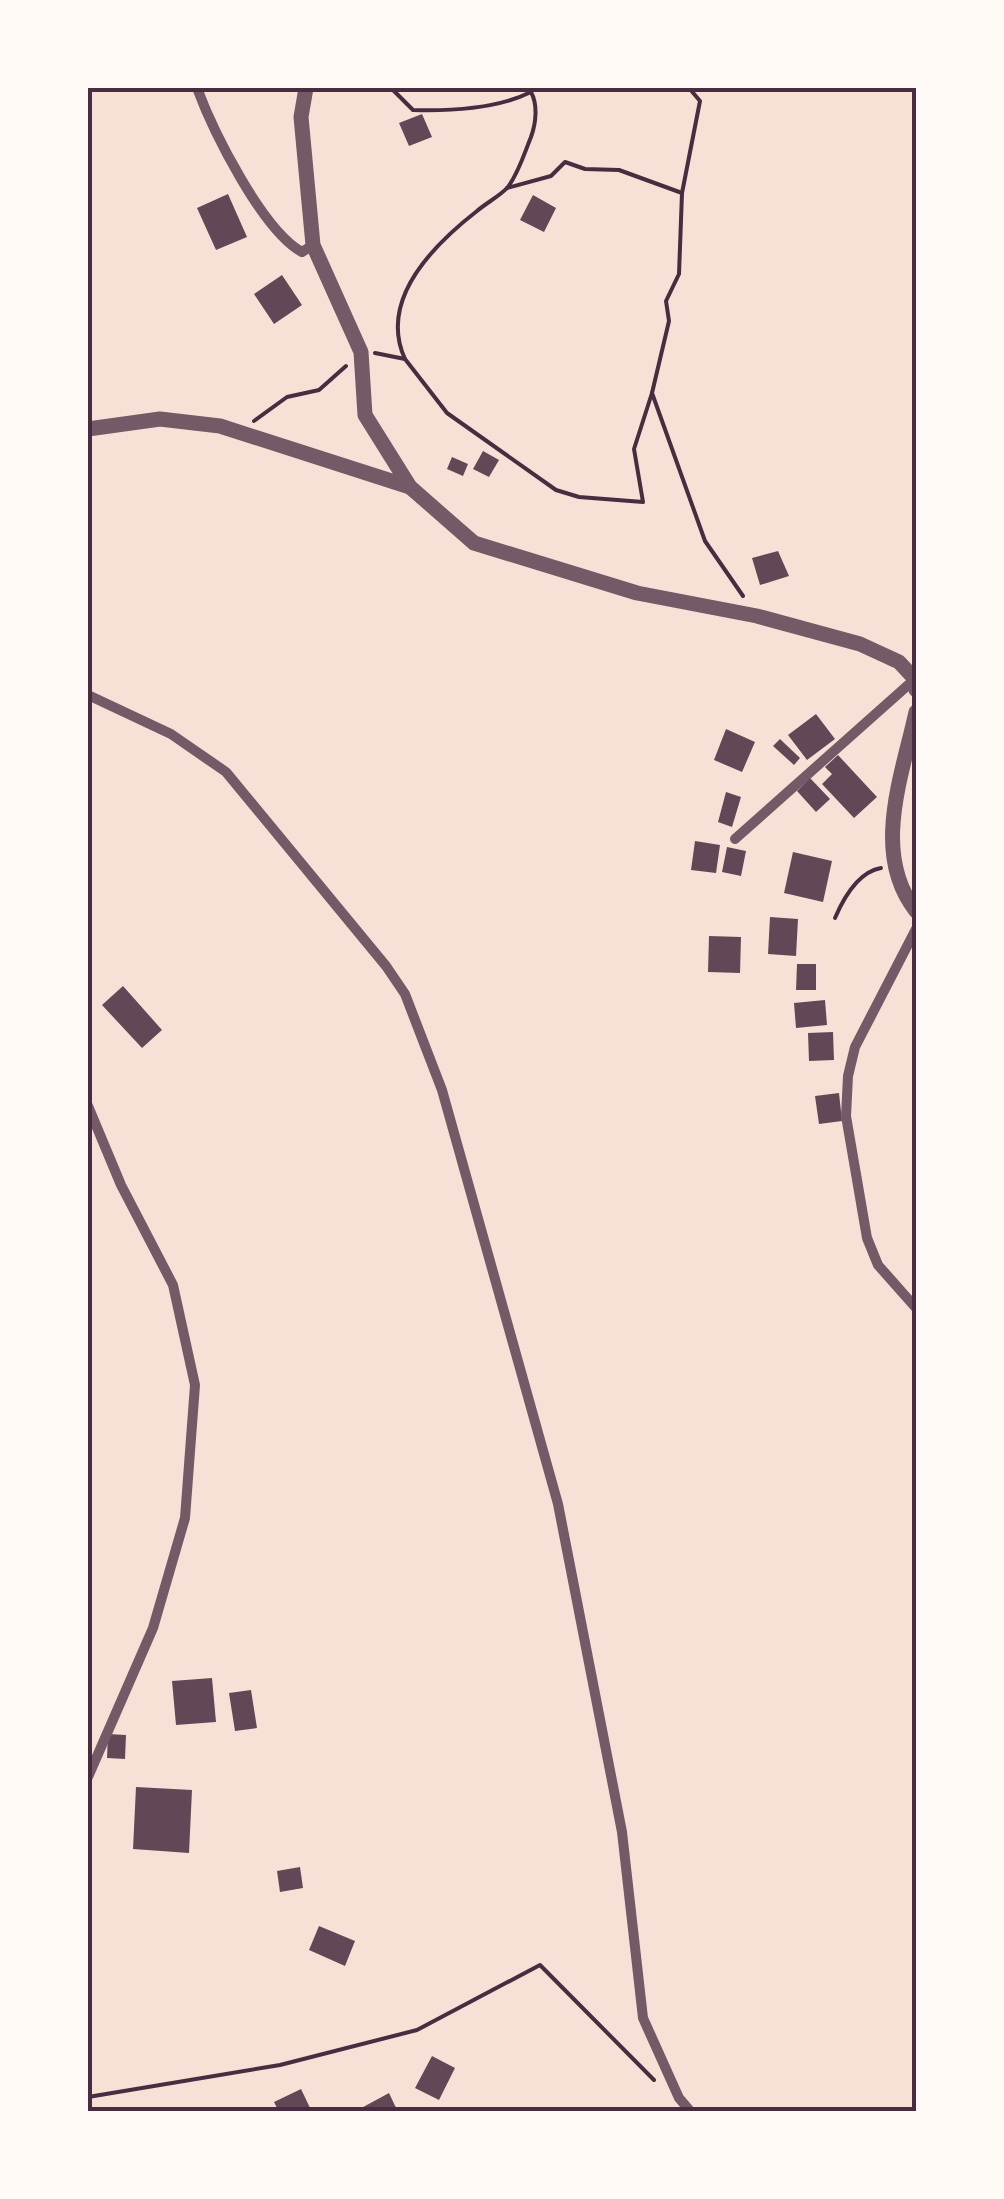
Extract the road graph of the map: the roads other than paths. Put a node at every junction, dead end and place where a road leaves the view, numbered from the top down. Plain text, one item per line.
1 (197, 88) edge
2 (306, 88) edge
3 (312, 245) junction
4 (88, 429) edge
5 (410, 487) junction
6 (916, 682) edge
7 (88, 696) edge
8 (916, 712) edge
9 (735, 839) dead end
10 (916, 911) edge
11 (916, 930) edge
12 (88, 1106) edge
13 (916, 1308) edge
14 (88, 1777) edge
15 (691, 2112) edge

1 - 3 street
2 - 3 street
3 - 5 street
4 - 5 street
5 - 6 street
6 - 9 street
7 - 15 street
8 - 10 street
11 - 13 street
12 - 14 street

